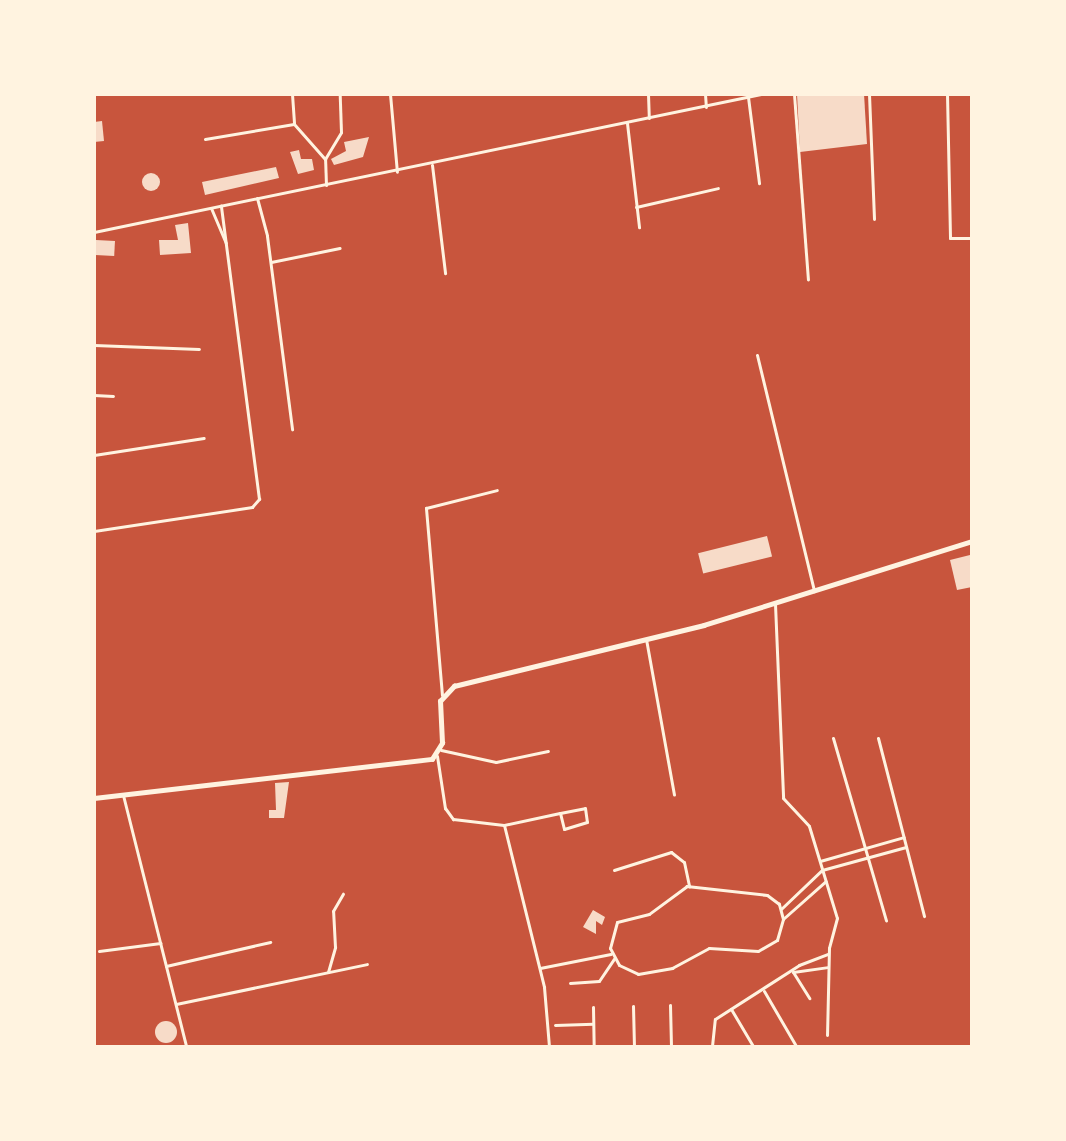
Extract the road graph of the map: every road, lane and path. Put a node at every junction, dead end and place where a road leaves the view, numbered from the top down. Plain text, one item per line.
1 (291, 94) edge
2 (340, 94) edge
3 (390, 94) edge
4 (648, 94) edge
5 (705, 94) edge
6 (735, 94) edge
7 (761, 94) edge
8 (794, 94) edge
9 (869, 94) edge
10 (947, 94) edge
11 (748, 97) junction
12 (735, 100) junction
13 (706, 106) junction
14 (649, 118) junction
15 (627, 123) junction
16 (294, 124) junction
17 (205, 139) dead end
18 (325, 159) junction
19 (432, 165) junction
20 (396, 172) junction
21 (759, 183) dead end
22 (326, 185) junction
23 (718, 188) dead end
24 (257, 198) junction
25 (221, 206) junction
26 (636, 207) junction
27 (211, 208) junction
28 (874, 219) dead end
29 (639, 227) dead end
30 (94, 232) edge
31 (972, 238) edge
32 (226, 243) junction
33 (340, 248) dead end
34 (270, 262) junction
35 (445, 273) dead end
36 (808, 279) dead end
37 (94, 345) edge
38 (199, 349) dead end
39 (756, 355) dead end
40 (94, 395) edge
41 (113, 396) dead end
42 (292, 429) dead end
43 (204, 438) dead end
44 (94, 455) edge
45 (497, 490) dead end
46 (94, 531) edge
47 (972, 541) edge
48 (814, 591) junction
49 (775, 604) junction
50 (646, 639) junction
51 (442, 695) junction
52 (833, 738) dead end
53 (878, 738) dead end
54 (441, 750) junction
55 (548, 751) dead end
56 (437, 756) junction
57 (123, 794) junction
58 (674, 794) dead end
59 (94, 798) edge
60 (560, 813) junction
61 (504, 825) junction
62 (904, 837) junction
63 (906, 847) junction
64 (866, 848) junction
65 (868, 857) junction
66 (820, 861) junction
67 (614, 870) dead end
68 (822, 870) junction
69 (826, 881) junction
70 (689, 886) junction
71 (343, 894) dead end
72 (781, 909) junction
73 (924, 916) dead end
74 (783, 919) junction
75 (886, 920) dead end
76 (270, 942) dead end
77 (160, 943) junction
78 (99, 951) dead end
79 (611, 954) junction
80 (828, 954) junction
81 (614, 959) junction
82 (367, 964) dead end
83 (166, 966) junction
84 (828, 967) junction
85 (540, 968) junction
86 (328, 972) junction
87 (793, 972) junction
88 (570, 983) dead end
89 (764, 991) junction
90 (808, 998) dead end
91 (176, 1004) junction
92 (670, 1005) dead end
93 (633, 1006) dead end
94 (593, 1007) dead end
95 (731, 1009) junction
96 (594, 1024) junction
97 (555, 1025) dead end
98 (827, 1035) dead end
99 (186, 1047) edge
100 (549, 1047) edge
101 (594, 1047) edge
102 (634, 1047) edge
103 (671, 1047) edge
104 (712, 1047) edge
105 (753, 1047) edge
106 (796, 1047) edge

1 - 16 street
2 - 18 street
3 - 20 street
4 - 14 street
5 - 13 street
6 - 12 street
7 - 11 street
8 - 36 street
9 - 28 street
10 - 31 street
11 - 12 street
11 - 21 street
12 - 13 street
13 - 14 street
14 - 15 street
15 - 19 street
15 - 26 street
16 - 17 street
16 - 18 street
18 - 22 street
19 - 20 street
19 - 35 street
20 - 22 street
22 - 24 street
23 - 26 street
24 - 25 street
24 - 34 street
25 - 27 street
25 - 32 street
26 - 29 street
27 - 30 street
27 - 32 street
32 - 46 street
33 - 34 street
34 - 42 street
37 - 38 street
39 - 48 street
40 - 41 street
43 - 44 street
45 - 51 street
47 - 48 main road
48 - 49 main road
49 - 50 main road
49 - 66 street
50 - 51 main road
50 - 58 street
51 - 54 main road
52 - 64 street
53 - 62 street
54 - 55 street
54 - 56 main road
56 - 57 main road
56 - 61 street
57 - 59 main road
57 - 77 street
60 - 60 street
60 - 61 street
61 - 85 street
62 - 63 street
62 - 64 street
63 - 65 street
63 - 73 street
64 - 65 street
64 - 66 street
65 - 68 street
65 - 75 street
66 - 68 street
67 - 70 street
68 - 69 street
68 - 72 street
69 - 74 street
69 - 80 street
70 - 72 street
70 - 79 street
71 - 86 street
72 - 74 street
74 - 81 street
76 - 83 street
77 - 78 street
77 - 83 street
79 - 81 street
79 - 85 street
80 - 84 street
80 - 87 street
81 - 88 street
82 - 86 street
83 - 91 street
84 - 87 street
84 - 98 street
85 - 100 street
86 - 91 street
87 - 89 street
87 - 90 street
89 - 95 street
89 - 106 street
91 - 99 street
92 - 103 street
93 - 102 street
94 - 96 street
95 - 104 street
95 - 105 street
96 - 97 street
96 - 101 street

